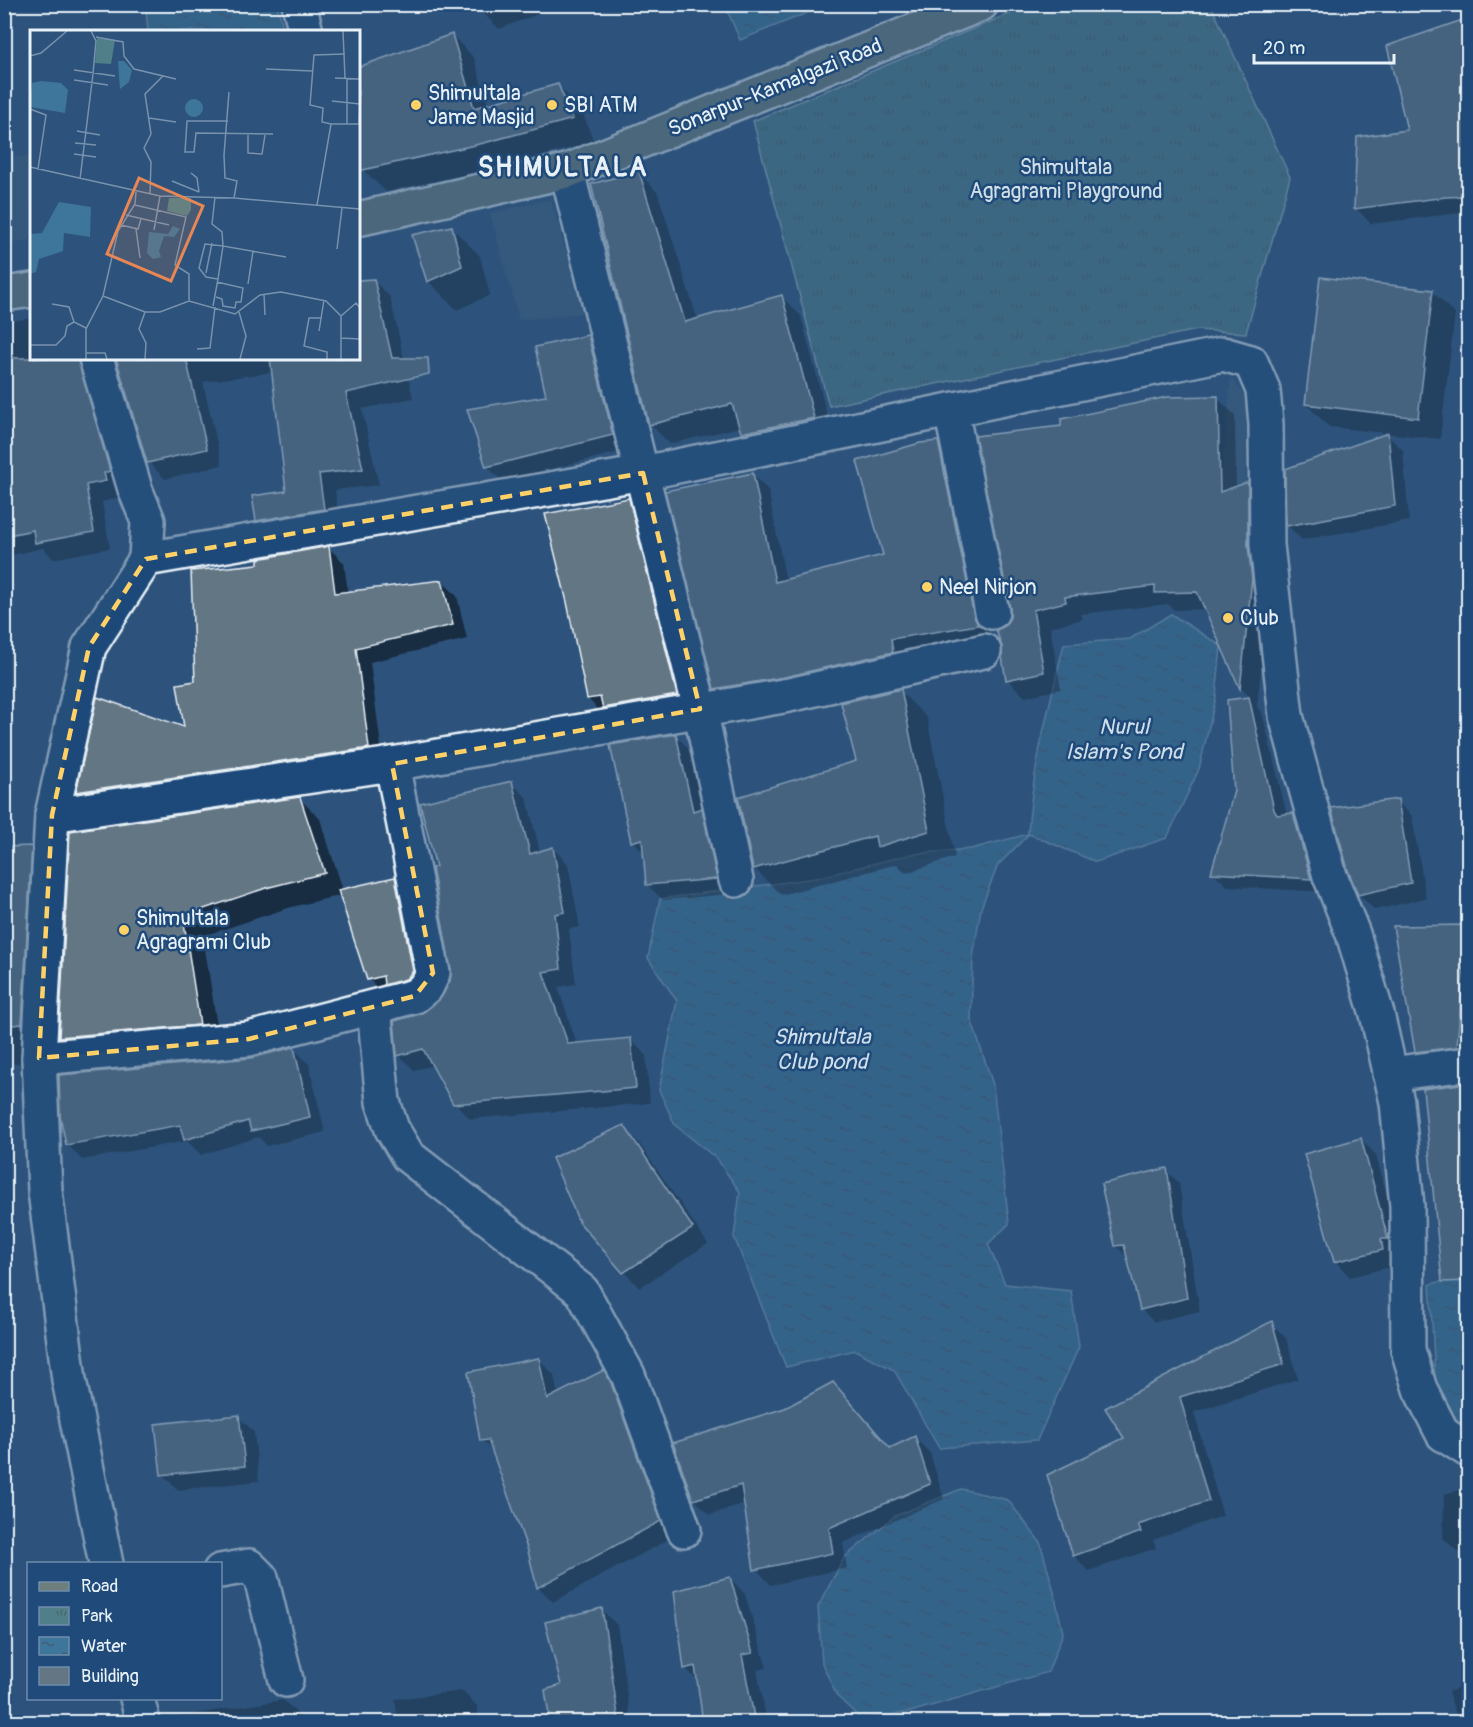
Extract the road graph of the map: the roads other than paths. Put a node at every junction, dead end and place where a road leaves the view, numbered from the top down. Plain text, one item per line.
1 (299, 4) edge
2 (981, 4) edge
3 (306, 30) edge
4 (567, 171) junction
5 (360, 219) edge
6 (30, 290) edge
7 (4, 294) edge
8 (97, 360) edge
9 (951, 410) junction
10 (643, 473) junction
11 (146, 559) junction
12 (992, 612) dead end
13 (984, 651) dead end
14 (700, 709) junction
15 (392, 764) junction
16 (52, 815) junction
17 (736, 880) dead end
18 (374, 1007) junction
19 (39, 1058) junction
20 (1468, 1064) edge
21 (1390, 1074) junction
22 (1468, 1450) edge
23 (684, 1530) dead end
24 (106, 1562) edge
25 (222, 1570) edge
26 (286, 1680) dead end
27 (138, 1700) edge
28 (143, 1722) edge

1 - 3 street
2 - 4 main road, Sonarpur-Kamalgazi Road
4 - 5 main road, Sonarpur-Kamalgazi Road
4 - 10 street
6 - 7 main road
8 - 11 street
9 - 10 street
9 - 12 street
9 - 21 street
10 - 11 street
10 - 14 street
11 - 16 street
13 - 14 street
14 - 15 street
14 - 17 street
15 - 16 street
15 - 18 street
16 - 19 street
18 - 19 street
18 - 23 street
19 - 24 street
20 - 21 street
21 - 22 street
25 - 26 street
27 - 28 street

